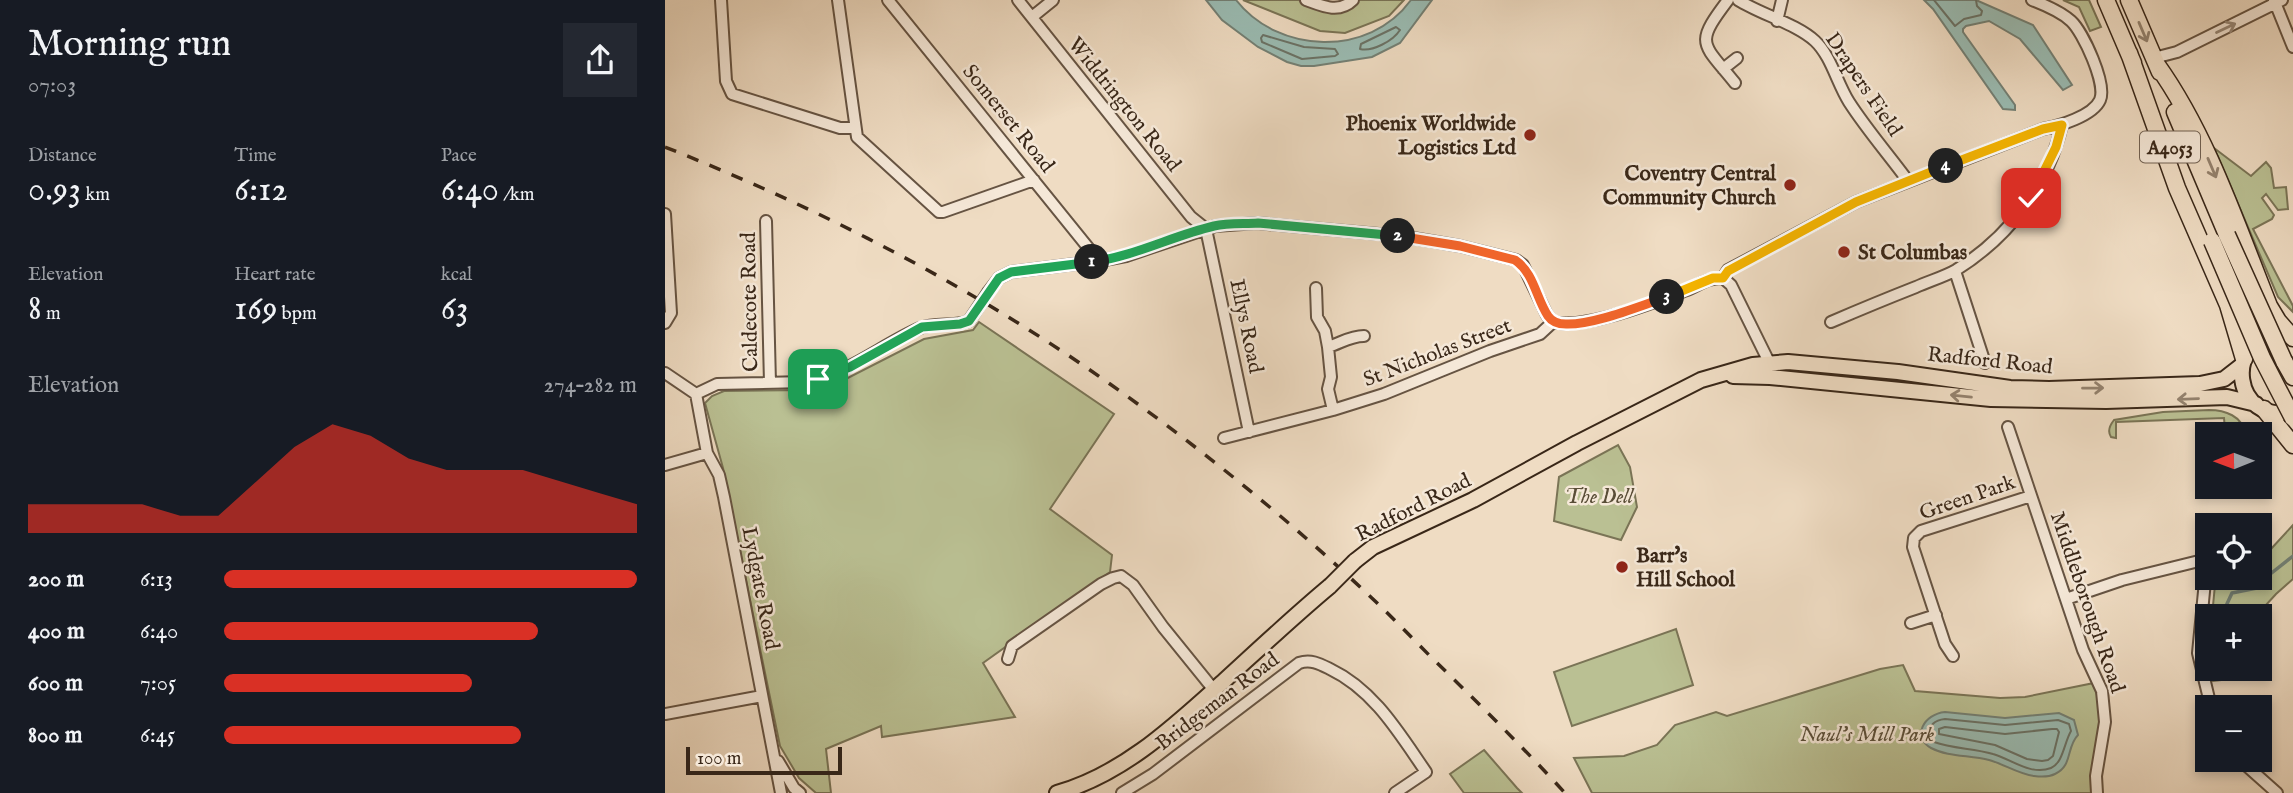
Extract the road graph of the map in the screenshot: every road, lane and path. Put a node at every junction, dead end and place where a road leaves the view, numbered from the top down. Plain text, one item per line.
1 (721, 0) edge
2 (838, 0) edge
3 (888, 0) edge
4 (1018, 0) edge
5 (1053, 0) edge
6 (1306, 0) edge
7 (1353, 0) edge
8 (1728, 0) edge
9 (1738, 0) edge
10 (1782, 0) edge
11 (2032, 0) edge
12 (2106, 0) edge
13 (2129, 0) edge
14 (2277, 1) edge
15 (1032, 18) junction
16 (1777, 21) junction
17 (2293, 47) edge
18 (2129, 53) junction
19 (1737, 58) dead end
20 (2155, 62) junction
21 (1723, 69) junction
22 (1735, 83) dead end
23 (2062, 125) junction
24 (855, 128) junction
25 (1034, 180) junction
26 (1908, 181) junction
27 (665, 214) edge
28 (766, 220) dead end
29 (1206, 229) junction
30 (2219, 238) junction
31 (1099, 261) junction
32 (1955, 271) junction
33 (1723, 278) junction
34 (1316, 288) dead end
35 (1553, 322) junction
36 (1831, 322) dead end
37 (665, 323) edge
38 (1364, 336) dead end
39 (2293, 338) edge
40 (1328, 347) junction
41 (1769, 362) junction
42 (2243, 362) junction
43 (1986, 363) dead end
44 (665, 373) edge
45 (1718, 376) junction
46 (2293, 377) edge
47 (770, 383) junction
48 (1867, 387) junction
49 (696, 394) junction
50 (2260, 407) junction
51 (1333, 410) junction
52 (2293, 411) edge
53 (2293, 418) edge
54 (2008, 427) dead end
55 (1249, 432) junction
56 (1224, 438) dead end
57 (2293, 445) edge
58 (707, 453) junction
59 (665, 465) edge
60 (2031, 496) junction
61 (2066, 598) junction
62 (1936, 615) junction
63 (1911, 623) dead end
64 (1953, 656) dead end
65 (1009, 659) dead end
66 (1214, 690) junction
67 (2208, 695) edge
68 (762, 696) junction
69 (665, 714) edge
70 (772, 749) junction
71 (2253, 772) edge
72 (1129, 792) edge
73 (781, 793) edge
74 (800, 793) edge
75 (1057, 793) edge
76 (1395, 793) edge
77 (2097, 793) edge
78 (2277, 793) edge

1 - 24 street
2 - 24 street
3 - 25 street, Somerset Road
4 - 15 street, Widdrington Road
5 - 15 street
6 - 7 street
8 - 21 street
9 - 16 street, Drapers Field
10 - 16 street
11 - 23 street, St Nicholas Street
12 - 18 highway, A4053
13 -> 20 highway, A4053
14 - 17 street
20 -> 14 street
15 - 29 street, Widdrington Road
16 - 26 street, Drapers Field
18 - 30 highway, A4053
18 - 42 highway
19 - 21 street
20 - 30 highway, A4053
20 -> 39 highway
21 - 22 street
23 - 26 street, St Nicholas Street
23 - 32 street
24 - 25 street
25 - 31 street, Somerset Road
26 - 33 street, St Nicholas Street
27 - 37 street
28 - 47 street, Caldecote Road
29 - 31 street
29 - 35 street
29 - 55 street, Ellys Road
30 - 46 highway, A4053, bridge
30 - 53 highway, A4053, bridge
31 - 47 street, bridge
32 - 36 street
32 - 43 street
33 - 35 street, St Nicholas Street
33 - 41 street
34 - 40 street
35 - 51 street, St Nicholas Street
38 - 40 street
39 - 42 main road, Radford Road
40 - 51 street
41 -> 42 main road, Radford Road
41 - 45 main road, Radford Road
41 - 48 main road, Radford Road
42 - 50 main road
44 - 49 street
45 - 48 main road, Radford Road
45 - 66 main road, Radford Road, bridge
47 - 49 street
50 -> 48 main road, Radford Road
49 - 58 street, Lydgate Road
50 - 52 main road, Radford Road
50 - 57 highway
51 - 55 street, St Nicholas Street
54 - 60 street, Middleborough Road
55 - 56 street, St Nicholas Street
58 - 59 street
58 - 68 street, Lydgate Road
60 - 61 street, Middleborough Road
60 - 62 street, Green Park
61 - 67 street
61 - 77 street, Middleborough Road
62 - 63 street
62 - 64 street, Green Park
65 - 66 street
66 - 75 main road, Radford Road
68 - 69 street
68 - 70 street, Lydgate Road
70 - 73 street, Lydgate Road
70 - 74 street
71 - 78 street
72 - 76 street, Bridgeman Road

